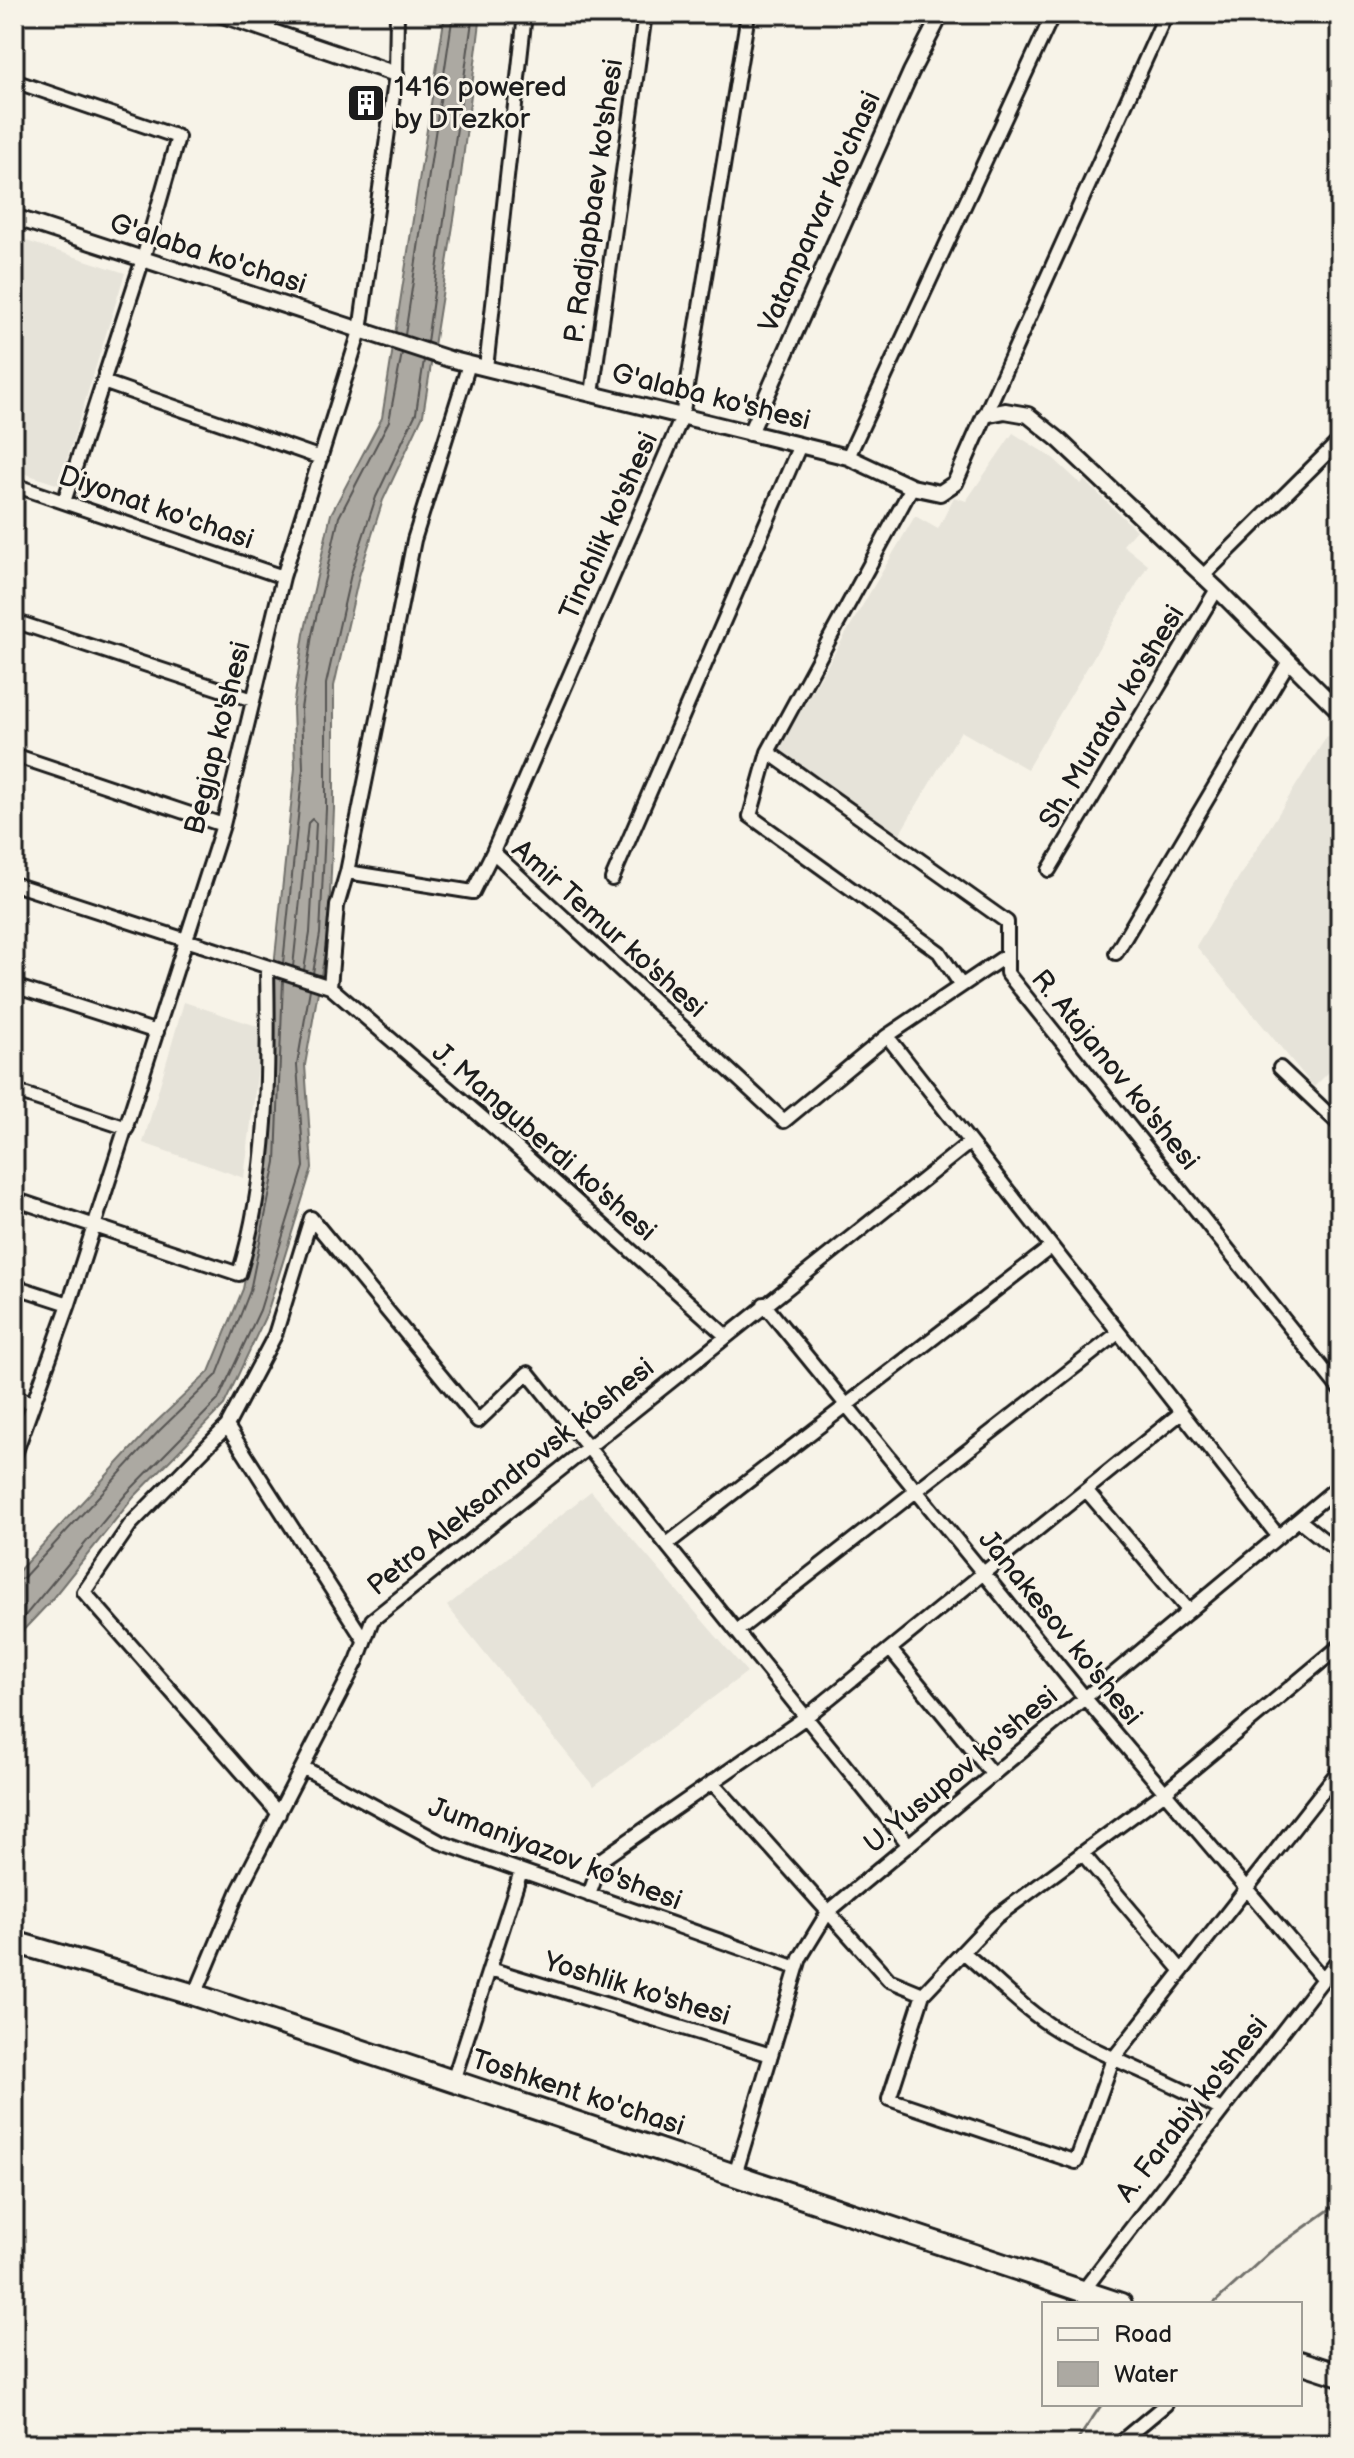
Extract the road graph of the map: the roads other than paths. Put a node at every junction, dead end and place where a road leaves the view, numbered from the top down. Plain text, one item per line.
1 (220, 14) edge
2 (397, 14) edge
3 (525, 14) edge
4 (645, 14) edge
5 (748, 14) edge
6 (941, 14) edge
7 (1053, 14) edge
8 (1166, 14) edge
9 (396, 74) junction
10 (14, 81) edge
11 (14, 217) edge
12 (143, 259) junction
13 (360, 331) junction
14 (449, 359) joint
15 (469, 364) junction
16 (486, 368) junction
17 (103, 382) junction
18 (592, 394) junction
19 (985, 415) junction
20 (682, 417) junction
21 (750, 433) junction
22 (1340, 440) edge
23 (800, 445) junction
24 (848, 457) junction
25 (321, 458) junction
26 (14, 485) edge
27 (912, 487) junction
28 (64, 502) junction
29 (1203, 576) junction
30 (283, 577) junction
31 (1217, 589) junction
32 (14, 621) edge
33 (1289, 661) junction
34 (1334, 695) edge
35 (253, 700) junction
36 (1340, 712) edge
37 (768, 752) junction
38 (14, 755) edge
39 (223, 825) junction
40 (493, 852) junction
41 (1049, 870) dead end
42 (347, 872) junction
43 (612, 879) dead end
44 (14, 884) edge
45 (186, 941) junction
46 (1116, 953) dead end
47 (1007, 955) junction
48 (270, 969) junction
49 (961, 985) junction
50 (14, 986) edge
51 (325, 986) junction
52 (157, 1032) junction
53 (887, 1036) junction
54 (1280, 1068) dead end
55 (14, 1091) edge
56 (1340, 1125) edge
57 (127, 1128) junction
58 (969, 1143) junction
59 (14, 1199) edge
60 (94, 1227) junction
61 (1051, 1247) junction
62 (14, 1286) edge
63 (69, 1304) junction
64 (764, 1304) junction
65 (1118, 1333) junction
66 (725, 1335) junction
67 (1340, 1390) edge
68 (14, 1397) edge
69 (33, 1403) junction
70 (846, 1405) junction
71 (1181, 1413) junction
72 (227, 1426) junction
73 (588, 1445) junction
74 (14, 1457) edge
75 (1340, 1485) edge
76 (1086, 1490) junction
77 (916, 1491) junction
78 (1299, 1520) junction
79 (1278, 1536) junction
80 (667, 1544) junction
81 (1340, 1553) edge
82 (984, 1574) junction
83 (1189, 1611) junction
84 (737, 1631) junction
85 (364, 1640) junction
86 (1340, 1646) edge
87 (890, 1649) junction
88 (1085, 1698) junction
89 (806, 1717) junction
90 (304, 1768) junction
91 (1340, 1769) edge
92 (993, 1775) junction
93 (712, 1782) junction
94 (1165, 1792) junction
95 (279, 1814) junction
96 (909, 1845) junction
97 (1082, 1853) junction
98 (521, 1871) junction
99 (1247, 1889) junction
100 (589, 1895) junction
101 (828, 1912) junction
102 (14, 1942) edge
103 (963, 1952) junction
104 (1340, 1957) edge
105 (797, 1968) junction
106 (490, 1969) junction
107 (1182, 1971) junction
108 (1323, 1979) junction
109 (923, 1994) junction
110 (195, 1995) junction
111 (771, 2055) junction
112 (1113, 2059) junction
113 (453, 2081) junction
114 (1221, 2110) junction
115 (735, 2175) junction
116 (1083, 2291) junction
117 (1115, 2302) edge
118 (1302, 2363) edge
119 (1340, 2375) edge
120 (1164, 2406) edge
121 (1118, 2444) edge

1 - 9 street
2 - 9 street, Begjap ko'shesi
3 - 16 street
4 - 18 street, P. Radjapbaev ko'shesi
5 - 20 street, Tinchlik ko'shesi
6 - 21 street, Vatanparvar ko'chasi
7 - 24 street
8 - 19 street
9 - 13 street, Begjap ko'shesi
10 - 12 street
11 - 12 street, G'alaba ko'chasi
12 - 13 street, G'alaba ko'chasi
12 - 17 street
13 - 14 street, G'alaba ko'chasi
13 - 25 street, Begjap ko'shesi
14 - 15 street, G'alaba ko'shesi
15 - 16 street, G'alaba ko'shesi
15 - 42 street
16 - 18 street, G'alaba ko'shesi
17 - 25 street
17 - 28 street
18 - 20 street, G'alaba ko'shesi
19 - 27 street, G'alaba ko'shesi
19 - 29 street
20 - 21 street, G'alaba ko'shesi
20 - 40 street, Tinchlik ko'shesi
21 - 23 street, G'alaba ko'shesi
22 - 29 street
23 - 24 street, G'alaba ko'shesi
23 - 43 street
24 - 27 street, G'alaba ko'shesi
25 - 30 street, Begjap ko'shesi
26 - 28 street, Diyonat ko'chasi
27 - 37 street
28 - 30 street, Diyonat ko'chasi
29 - 31 street
30 - 35 street, Begjap ko'shesi
31 - 33 street
31 - 41 street, Sh. Muratov ko'shesi
32 - 35 street
33 - 34 street
33 - 46 street
34 - 36 street
35 - 39 street, Begjap ko'shesi
37 - 47 street, R. Atajanov ko'shesi
37 - 49 street
38 - 39 street
39 - 45 street, Begjap ko'shesi
40 - 42 street, Amir Temur ko'shesi
40 - 53 street, Amir Temur ko'shesi
42 - 51 street
44 - 45 street
45 - 48 street
45 - 52 street, Begjap ko'shesi
47 - 49 street
47 - 67 street, R. Atajanov ko'shesi
48 - 51 street
48 - 60 street
49 - 53 street
50 - 52 street
51 - 66 street, J. Manguberdi ko'shesi
52 - 57 street, Begjap ko'shesi
53 - 58 street
54 - 56 street
55 - 57 street
57 - 60 street, Begjap ko'shesi
58 - 61 street
58 - 64 street, Petro Aleksandrovsk kóshesi
59 - 60 street
60 - 63 street, Begjap ko'shesi
61 - 65 street
61 - 70 street
62 - 63 street
63 - 69 street, Begjap ko'shesi
64 - 66 street, Petro Aleksandrovsk kóshesi
64 - 70 street, Janakesov ko'shesi
65 - 71 street
65 - 77 street
66 - 73 street, Petro Aleksandrovsk kóshesi
68 - 69 street
69 - 74 street, Begjap ko'shesi
70 - 77 street, Janakesov ko'shesi
70 - 80 street
71 - 76 street
71 - 79 street
72 - 73 street
72 - 85 street
72 - 95 street
73 - 80 street
73 - 85 street, Petro Aleksandrovsk kóshesi
75 - 78 street, U. Yusupov ko'shesi
76 - 82 street
76 - 83 street
77 - 82 street, Janakesov ko'shesi
77 - 84 street
78 - 79 street, U. Yusupov ko'shesi
78 - 81 street
79 - 83 street, U. Yusupov ko'shesi
80 - 84 street
82 - 87 street
82 - 88 street, Janakesov ko'shesi
83 - 88 street, U. Yusupov ko'shesi
84 - 89 street
85 - 90 street, Petro Aleksandrovsk kóshesi
86 - 94 street
87 - 89 street
87 - 92 street
88 - 92 street, U. Yusupov ko'shesi
88 - 94 street, Janakesov ko'shesi
89 - 93 street
89 - 96 street
90 - 95 street, Petro Aleksandrovsk kóshesi
90 - 98 street, Jumaniyazov ko'shesi
91 - 99 street
92 - 96 street, U. Yusupov ko'shesi
93 - 100 street
93 - 101 street
94 - 97 street
94 - 99 street, Janakesov ko'shesi
95 - 110 street, Petro Aleksandrovsk kóshesi
96 - 101 street, U. Yusupov ko'shesi
97 - 103 street
97 - 107 street
98 - 100 street, Jumaniyazov ko'shesi
98 - 106 street
99 - 107 street
99 - 108 street, Janakesov ko'shesi
100 - 105 street, Jumaniyazov ko'shesi
101 - 105 street, U. Yusupov ko'shesi
101 - 109 street
102 - 110 highway, Toshkent ko'chasi
103 - 109 street
103 - 112 street
104 - 108 street, A. Farabiy ko'shesi
105 - 111 street, U. Yusupov ko'shesi
106 - 111 street, Yoshlik ko'shesi
106 - 113 street
107 - 112 street
108 - 114 street, A. Farabiy ko'shesi
109 - 112 street
110 - 113 highway, Toshkent ko'chasi
111 - 115 street, U. Yusupov ko'shesi
112 - 114 street
113 - 115 highway, Toshkent ko'chasi
114 - 116 street, A. Farabiy ko'shesi
115 - 116 highway, Toshkent ko'chasi
116 - 117 highway, Toshkent ko'chasi
118 - 119 highway
120 - 121 street

